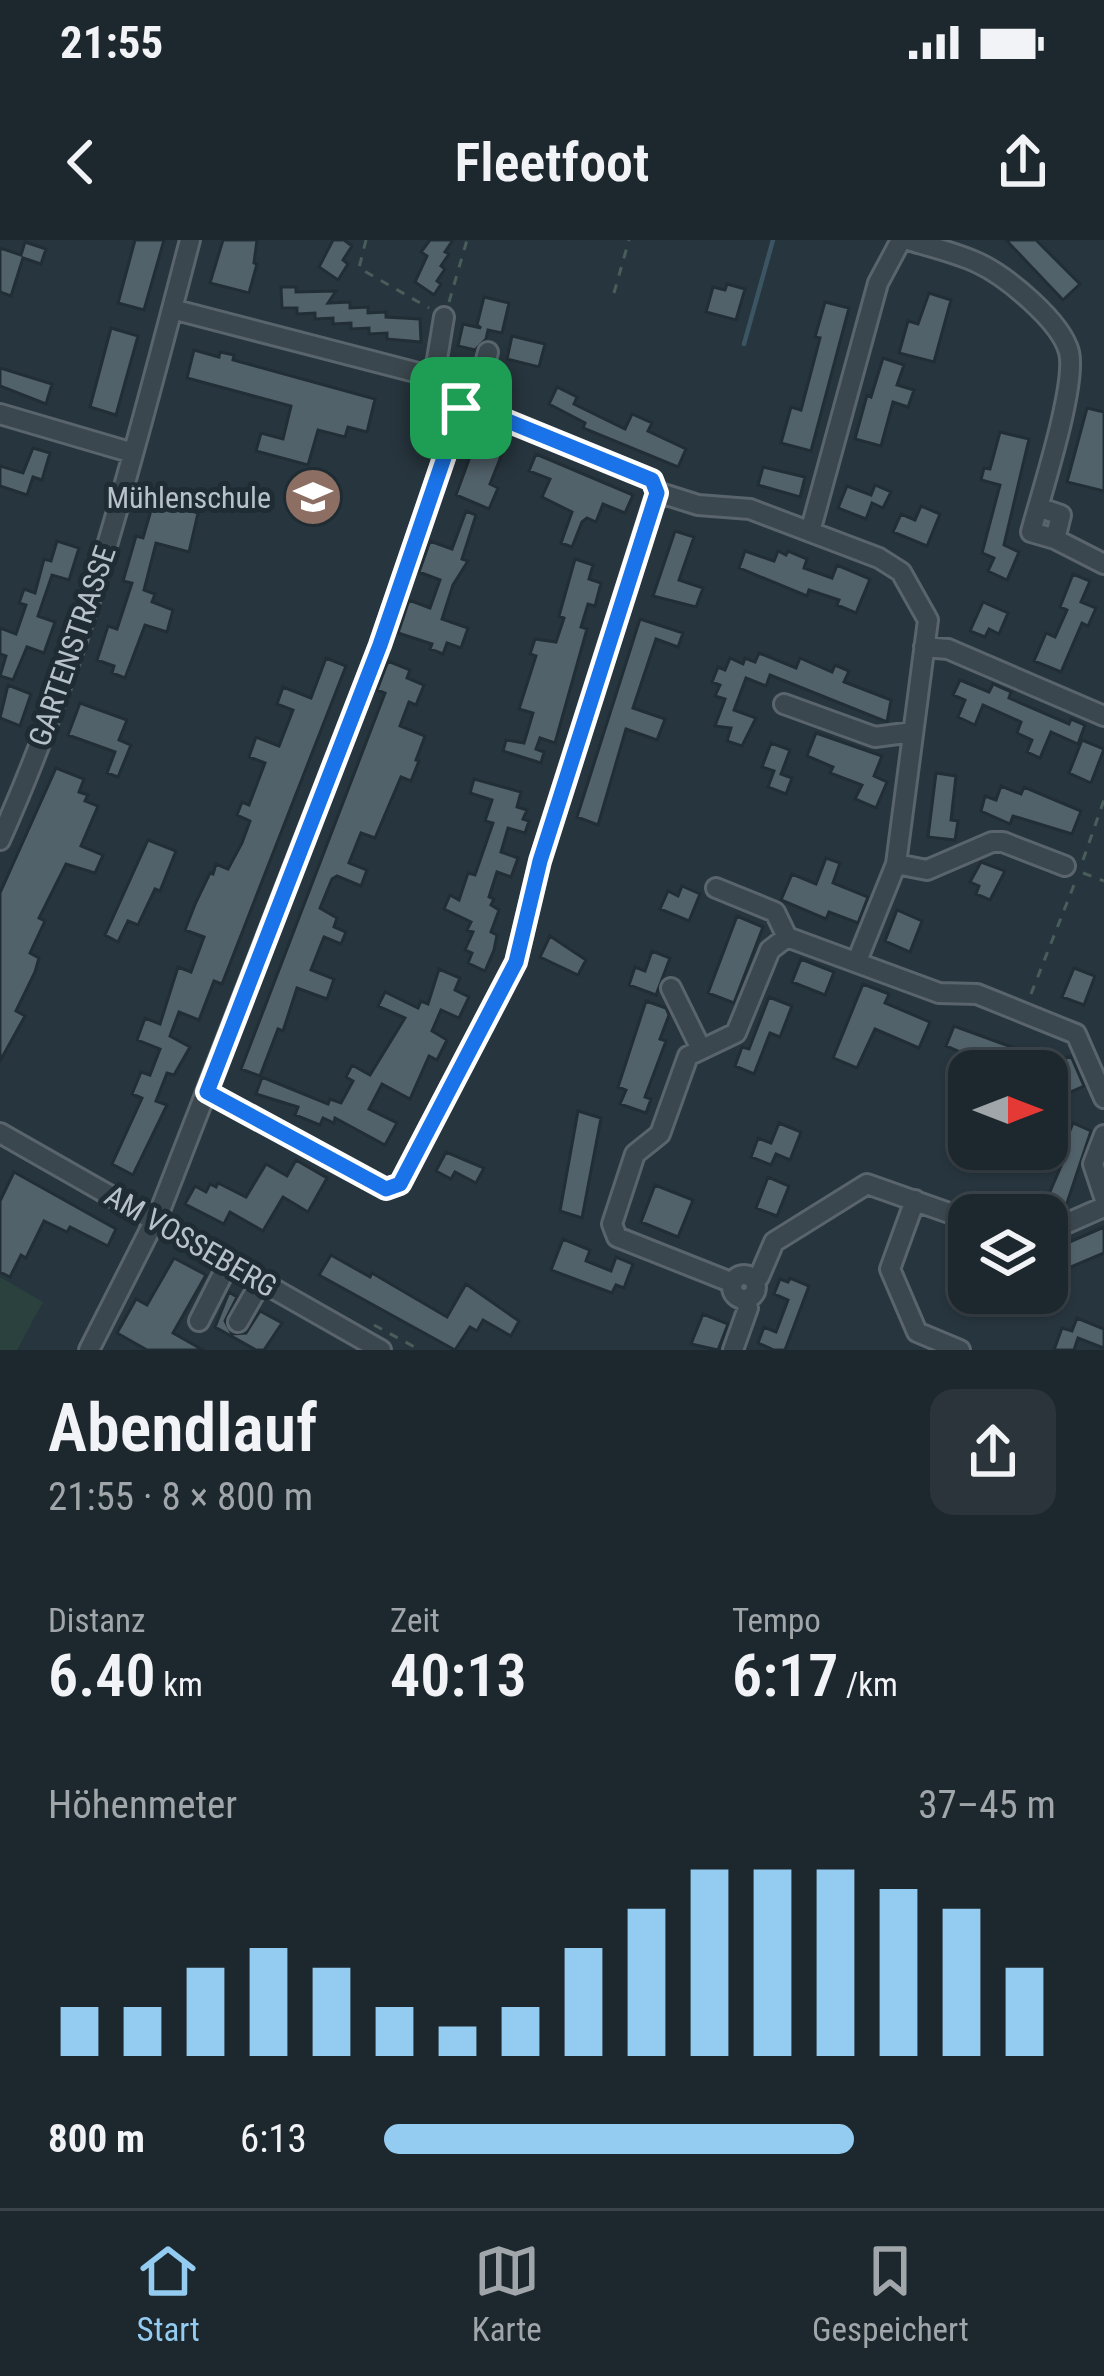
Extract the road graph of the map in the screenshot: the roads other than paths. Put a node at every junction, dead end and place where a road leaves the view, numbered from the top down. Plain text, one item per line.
1 (190, 240) edge
2 (904, 240) edge
3 (172, 309) junction
4 (445, 317) road end
5 (488, 352) dead end
6 (434, 377) junction
7 (467, 409) junction
8 (0, 414) edge
9 (133, 453) junction
10 (657, 493) junction
11 (810, 532) junction
12 (1104, 564) edge
13 (924, 647) junction
14 (784, 704) dead end
15 (1104, 716) edge
16 (913, 732) junction
17 (0, 840) edge
18 (896, 864) junction
19 (1072, 868) road end
20 (716, 888) dead end
21 (787, 938) junction
22 (857, 961) junction
23 (671, 988) dead end
24 (701, 1049) junction
25 (207, 1092) junction
26 (1104, 1098) edge
27 (0, 1133) edge
28 (1104, 1135) edge
29 (1104, 1196) edge
30 (915, 1200) junction
31 (1104, 1207) edge
32 (948, 1212) edge
33 (157, 1220) junction
34 (1068, 1223) edge
35 (228, 1264) junction
36 (261, 1282) junction
37 (739, 1292) junction
38 (199, 1321) dead end
39 (238, 1322) dead end
40 (89, 1350) edge
41 (381, 1350) edge
42 (734, 1350) edge
43 (960, 1350) edge

1 - 3 street, GARTENSTRASSE
2 - 11 street
2 - 12 street
3 - 6 street
3 - 9 street, GARTENSTRASSE
4 - 6 street
5 - 7 street
6 - 7 street
7 - 10 street
7 - 25 street
8 - 9 street
9 - 17 street, GARTENSTRASSE
10 - 11 street
10 - 25 street
11 - 13 street
13 - 15 street
13 - 16 street
14 - 16 street
16 - 18 street
18 - 19 street
18 - 22 street
20 - 21 street
21 - 22 street
21 - 24 street
22 - 26 street
23 - 24 street
24 - 37 street
25 - 33 street
27 - 33 street, AM VOSSEBERG
28 - 29 street
30 - 32 street
30 - 37 street
30 - 43 street
31 - 34 street
33 - 35 street, AM VOSSEBERG
33 - 40 street
35 - 36 street, AM VOSSEBERG
35 - 38 street
36 - 39 street
36 - 41 street, AM VOSSEBERG
37 - 42 street

